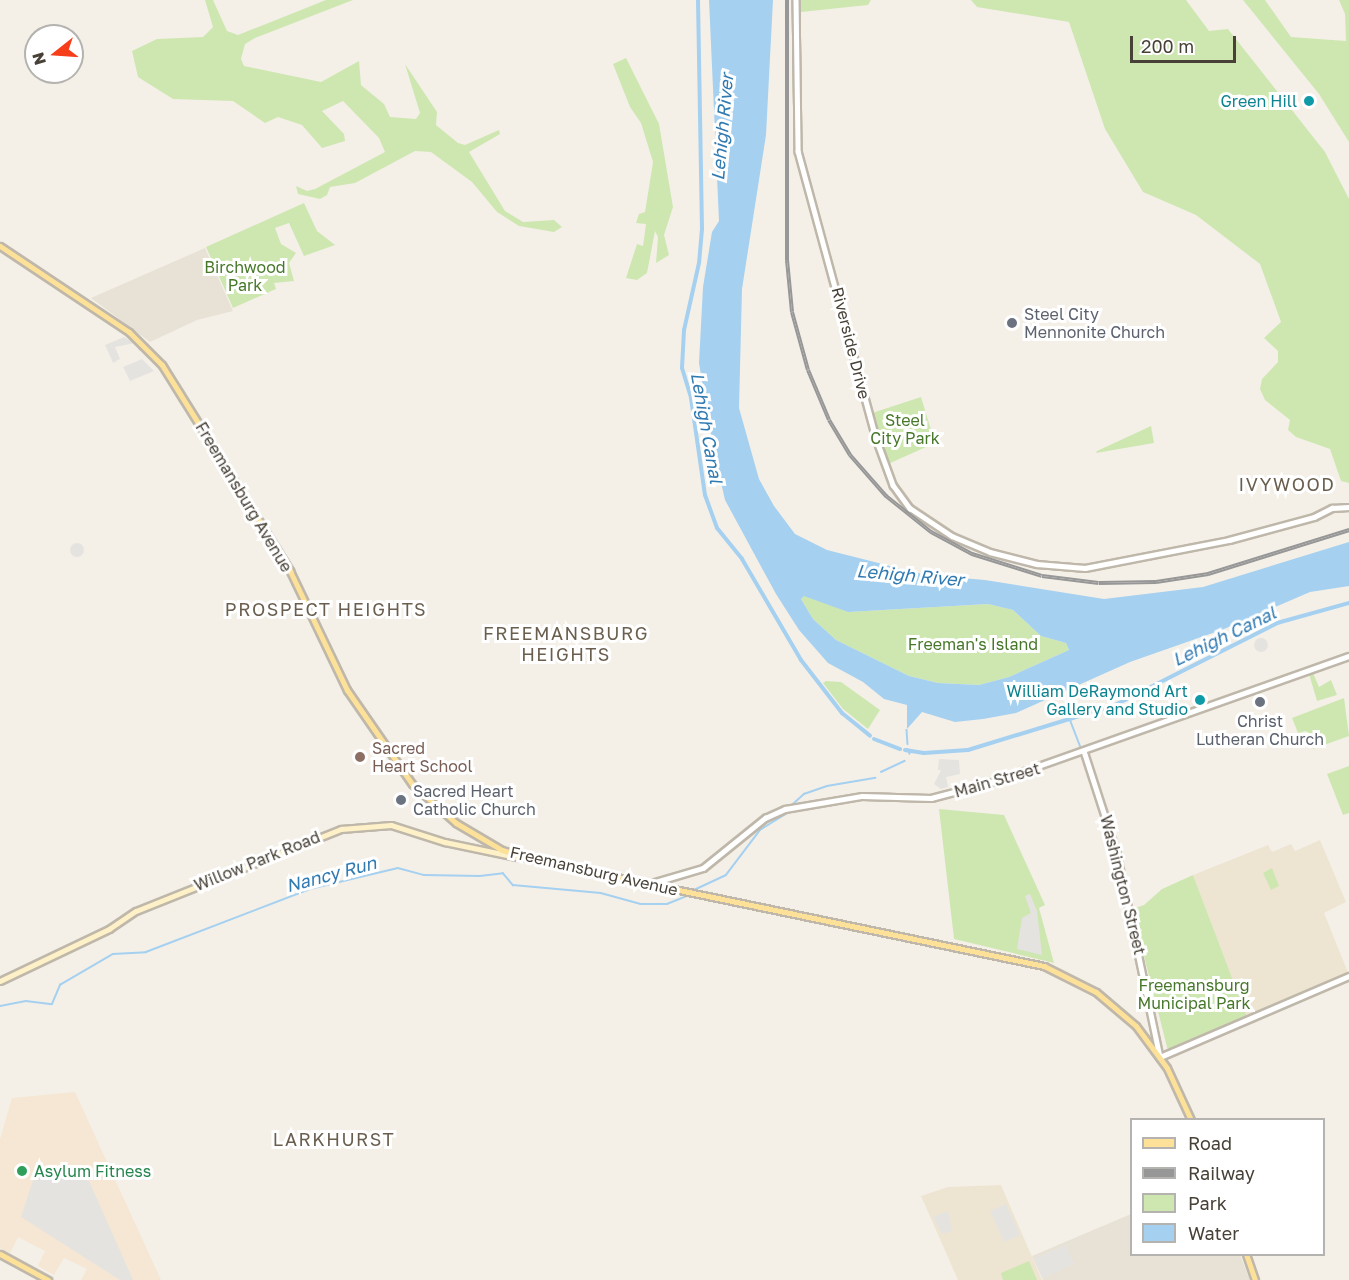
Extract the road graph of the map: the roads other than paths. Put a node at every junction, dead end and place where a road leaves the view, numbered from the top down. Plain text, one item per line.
1 (796, 0) edge
2 (0, 246) edge
3 (1349, 507) edge
4 (1349, 656) edge
5 (1084, 751) junction
6 (530, 859) junction
7 (649, 884) junction
8 (1349, 976) edge
9 (0, 981) edge
10 (1160, 1057) junction
11 (1190, 1118) edge
12 (0, 1254) edge
13 (1247, 1256) edge
14 (48, 1280) edge
15 (1256, 1280) edge

1 - 3 street, Riverside Drive
2 - 6 main road, Freemansburg Avenue
4 - 5 street, Main Street
5 - 7 street, Main Street
5 - 10 street, Washington Street
6 - 7 main road, Freemansburg Avenue
6 - 9 main road, Willow Park Road
7 - 10 main road, Freemansburg Avenue
8 - 10 street
10 - 11 main road, Freemansburg Avenue
12 - 14 main road
13 - 15 main road

